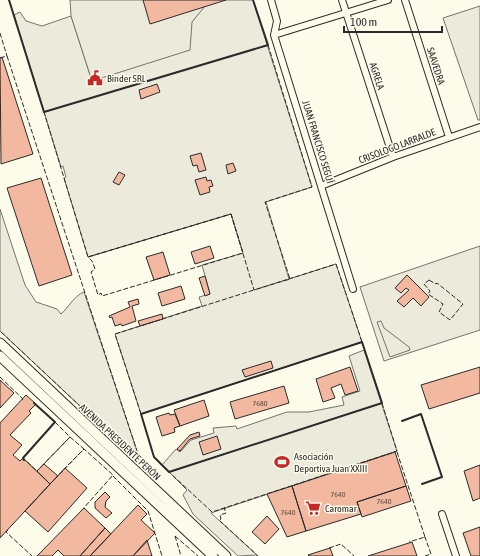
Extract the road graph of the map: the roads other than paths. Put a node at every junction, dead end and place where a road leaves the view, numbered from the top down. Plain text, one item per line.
1 (271, 0) edge
2 (342, 0) edge
3 (388, 0) edge
4 (404, 0) edge
5 (346, 13) junction
6 (274, 35) junction
7 (480, 127) edge
8 (449, 137) junction
9 (393, 157) junction
10 (321, 186) junction
11 (354, 290) dead end
12 (0, 343) edge
13 (0, 356) edge
14 (442, 514) dead end
15 (213, 556) edge
16 (226, 556) edge
17 (456, 556) edge

1 - 6 street, JUAN FRANCISCO SEGUÍ
2 - 5 street, AGRELA
3 - 5 street
4 - 8 street, SAAVEDRA
5 - 6 street
5 - 9 street, AGRELA
6 - 10 street, JUAN FRANCISCO SEGUÍ
7 - 8 street, CRISOLOGO LARRALDE
8 - 9 street, CRISOLOGO LARRALDE
9 - 10 street, CRISOLOGO LARRALDE
10 - 11 street, JUAN FRANCISCO SEGUÍ
12 - 16 main road, AVENIDA PRESIDENTE PERÓN
13 - 15 main road, AVENIDA PRESIDENTE PERÓN
14 - 17 street

